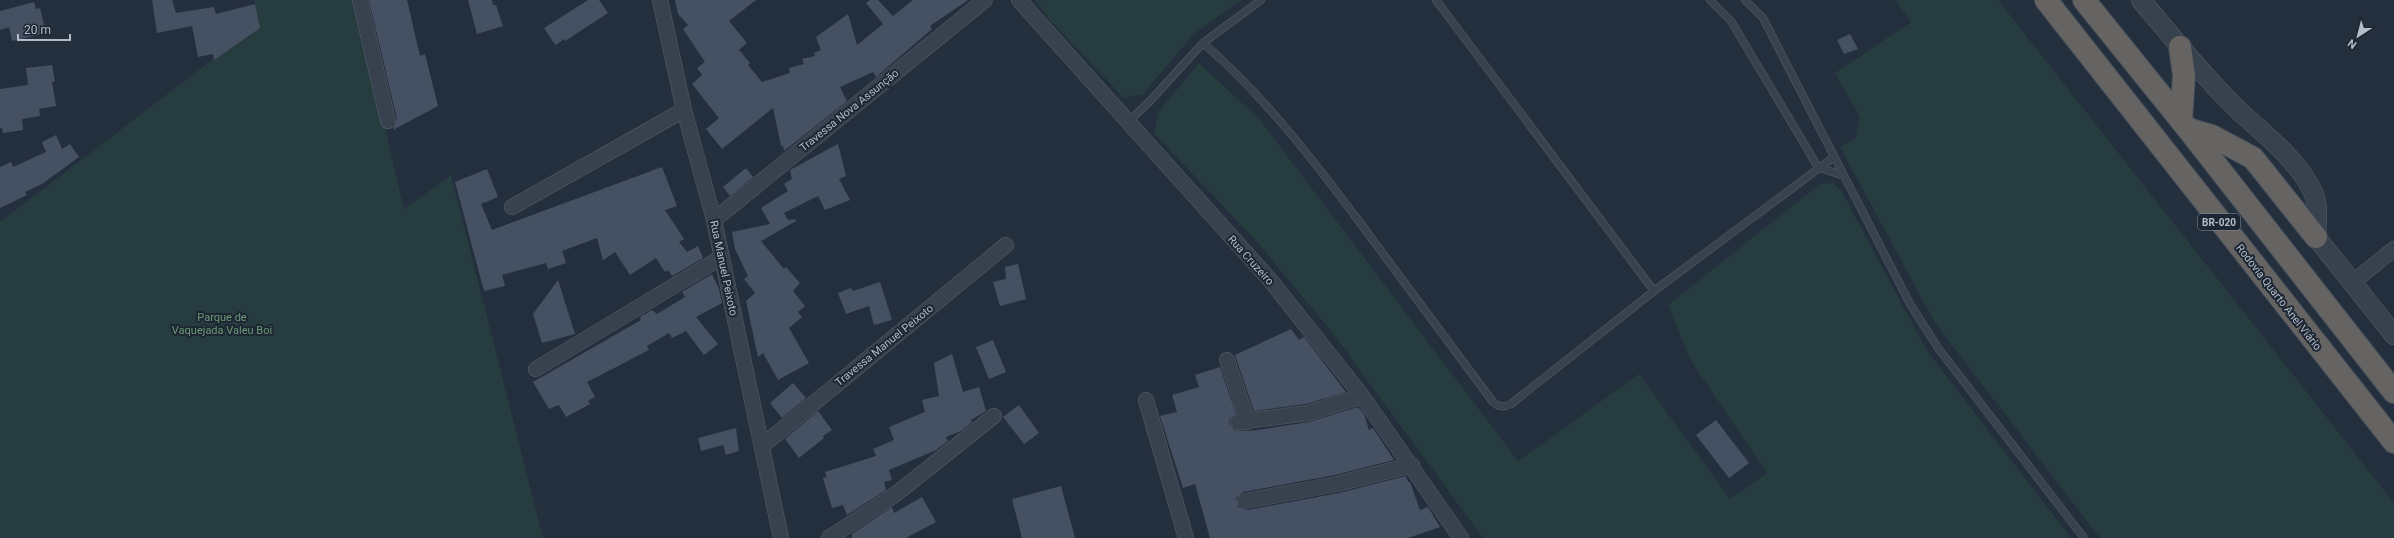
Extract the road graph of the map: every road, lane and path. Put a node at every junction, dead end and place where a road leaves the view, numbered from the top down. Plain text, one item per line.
1 (360, 0) edge
2 (660, 0) edge
3 (985, 0) edge
4 (1019, 0) edge
5 (1261, 0) edge
6 (1436, 0) edge
7 (1710, 0) edge
8 (1745, 0) edge
9 (2046, 0) edge
10 (2084, 0) edge
11 (2142, 0) edge
12 (1203, 43) junction
13 (2180, 47) junction
14 (684, 110) junction
15 (388, 121) dead end
16 (1127, 122) junction
17 (2185, 125) junction
18 (1834, 157) junction
19 (1818, 167) junction
20 (1844, 176) junction
21 (512, 207) dead end
22 (714, 220) junction
23 (2316, 237) junction
24 (1006, 245) dead end
25 (2394, 249) edge
26 (722, 257) junction
27 (2352, 282) junction
28 (1654, 291) junction
29 (2394, 335) edge
30 (1227, 360) dead end
31 (536, 369) dead end
32 (2394, 392) edge
33 (1362, 396) junction
34 (1146, 400) dead end
35 (994, 416) dead end
36 (2394, 442) edge
37 (763, 445) junction
38 (1412, 465) junction
39 (1245, 501) dead end
40 (1458, 537) edge
41 (781, 538) edge
42 (829, 538) edge
43 (1186, 538) edge
44 (2084, 538) edge

1 - 15 street
2 - 14 street, Rua Manuel Peixoto
3 - 22 street, Travessa Nova Assunção
4 - 16 street, Rua Cruzeiro
5 - 12 lane
6 - 28 lane
7 - 19 lane
8 - 18 lane
9 - 36 highway, Rodovia Quarto Anel Viário / BR-020
10 - 17 highway, BR-020
11 - 13 street
12 - 16 lane
12 - 28 lane
13 - 17 highway
13 - 23 street
14 - 21 street
14 - 22 street, Rua Manuel Peixoto
16 - 33 street, Rua Cruzeiro
17 - 23 highway
17 - 32 highway, BR-020
18 - 19 lane
18 - 20 lane
19 - 20 lane
19 - 28 lane
20 - 44 lane
22 - 26 street, Rua Manuel Peixoto
23 - 27 street
24 - 37 street, Travessa Manuel Peixoto
25 - 27 street
26 - 31 street
26 - 37 street, Rua Manuel Peixoto
27 - 29 street
30 - 33 street
33 - 38 street, Rua Cruzeiro
34 - 43 street
35 - 42 street
37 - 41 street, Rua Manuel Peixoto
38 - 39 street
38 - 40 street, Rua Cruzeiro

